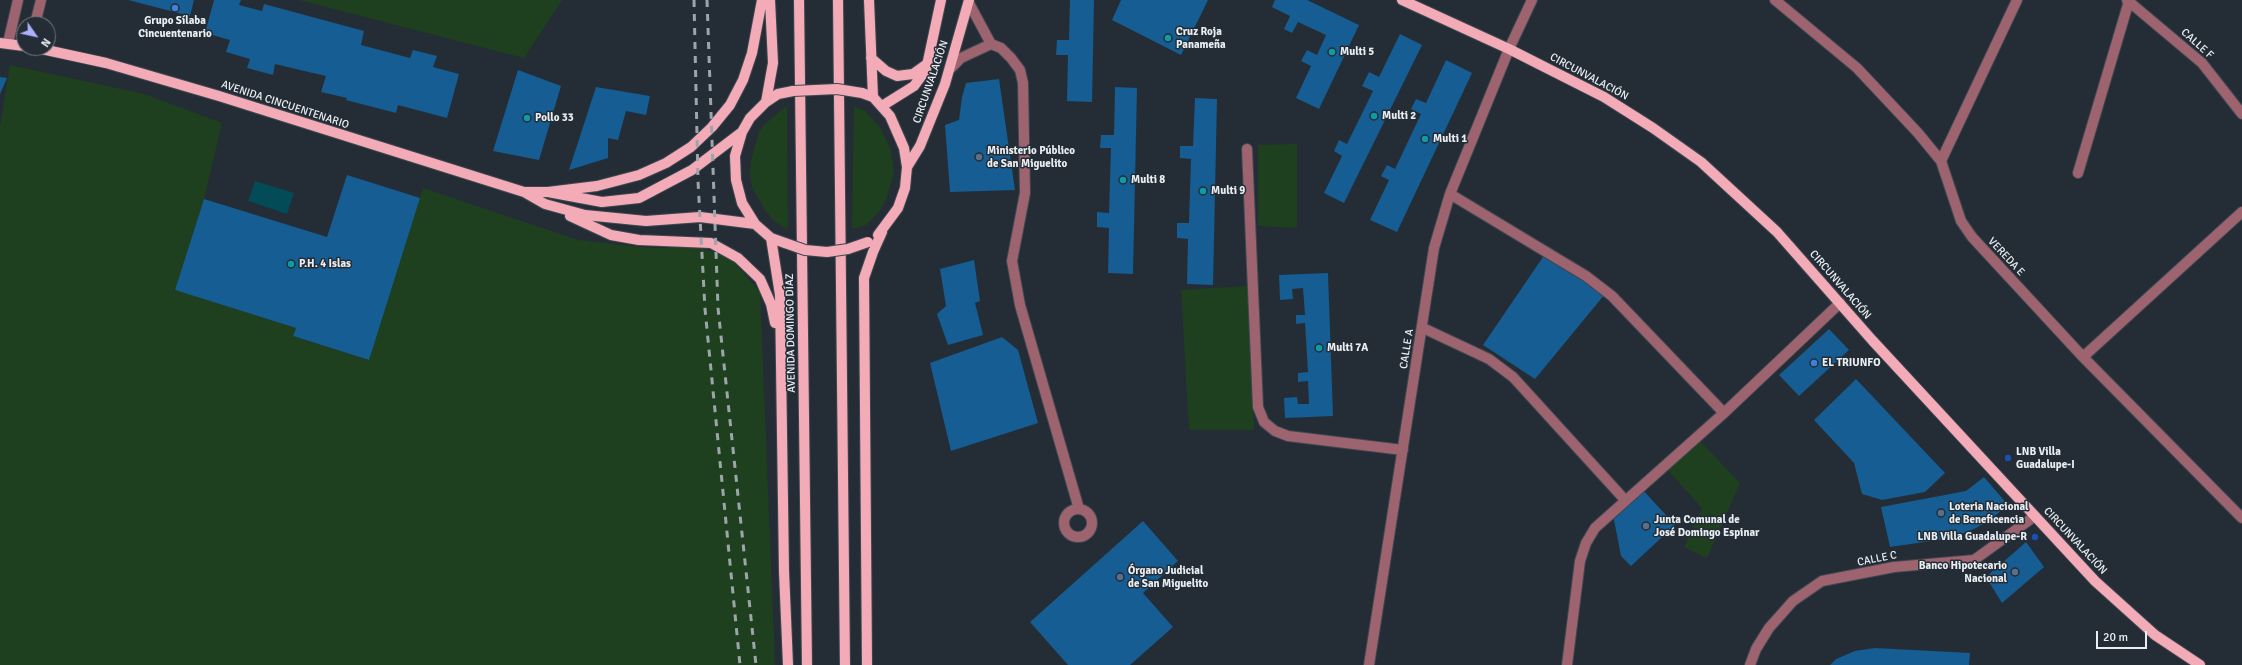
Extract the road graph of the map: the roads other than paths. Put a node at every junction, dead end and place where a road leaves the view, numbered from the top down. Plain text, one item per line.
1 (18, 0) edge
2 (41, 0) edge
3 (762, 0) edge
4 (770, 0) edge
5 (799, 0) edge
6 (838, 0) edge
7 (869, 0) edge
8 (941, 0) edge
9 (1402, 0) edge
10 (1532, 0) edge
11 (1775, 0) edge
12 (2017, 0) edge
13 (2128, 0) edge
14 (969, 2) edge
15 (37, 16) edge
16 (4, 43) edge
17 (991, 44) junction
18 (16, 45) edge
19 (1509, 49) junction
20 (56, 52) edge
21 (871, 58) junction
22 (928, 63) junction
23 (951, 68) junction
24 (873, 97) junction
25 (766, 102) junction
26 (882, 106) junction
27 (2242, 114) edge
28 (742, 132) junction
29 (1247, 149) dead end
30 (1941, 162) junction
31 (907, 167) junction
32 (2078, 173) dead end
33 (524, 192) junction
34 (548, 192) junction
35 (1450, 194) junction
36 (545, 204) junction
37 (2242, 212) edge
38 (755, 224) junction
39 (882, 232) junction
40 (771, 238) junction
41 (1840, 303) junction
42 (1423, 328) junction
43 (779, 342) junction
44 (2083, 357) junction
45 (1724, 413) junction
46 (1404, 450) junction
47 (1624, 500) junction
48 (1079, 509) dead end
49 (2035, 516) junction
50 (2242, 518) edge
51 (788, 665) edge
52 (807, 665) edge
53 (845, 665) edge
54 (867, 665) edge
55 (1369, 665) edge
56 (1567, 665) edge
57 (1750, 665) edge
58 (2200, 665) edge

1 - 16 street
2 - 15 street
3 - 34 main road
4 - 25 main road
5 - 52 main road, AVENIDA DOMINGO DÍAZ
6 - 53 main road
7 - 21 main road
8 - 22 main road, CIRCUNVALACIÓN
9 - 19 main road, CIRCUNVALACIÓN
10 - 19 street, CALLE A
11 - 30 street, VEREDA E
12 - 30 street
13 - 27 street, CALLE F
13 - 32 street
14 - 17 street
14 - 23 main road, CIRCUNVALACIÓN
16 - 18 main road
17 - 23 street
17 - 48 street
19 - 35 street, CALLE A
19 - 41 main road, CIRCUNVALACIÓN
20 - 33 main road, AVENIDA CINCUENTENARIO
21 - 22 main road
21 - 24 main road
22 - 26 main road, CIRCUNVALACIÓN
23 - 31 main road, CIRCUNVALACIÓN
24 - 25 main road, bridge
24 - 26 main road
25 - 28 main road
26 - 31 main road
28 - 34 main road, AVENIDA CINCUENTENARIO
28 - 38 main road
29 - 46 street
30 - 44 street, VEREDA E
31 - 39 main road
33 - 34 main road, AVENIDA CINCUENTENARIO
33 - 36 main road, AVENIDA CINCUENTENARIO
35 - 42 street, CALLE A
35 - 45 street
36 - 38 main road, AVENIDA CINCUENTENARIO
36 - 43 main road
37 - 44 street
38 - 40 main road
39 - 40 main road, bridge
39 - 54 main road
40 - 43 main road
41 - 45 street
41 - 49 main road, CIRCUNVALACIÓN
42 - 46 street, CALLE A
42 - 47 street
43 - 51 main road
44 - 50 street, VEREDA E
45 - 47 street
46 - 55 street, CALLE A
47 - 56 street
49 - 57 street, CALLE C
49 - 58 main road, CIRCUNVALACIÓN

